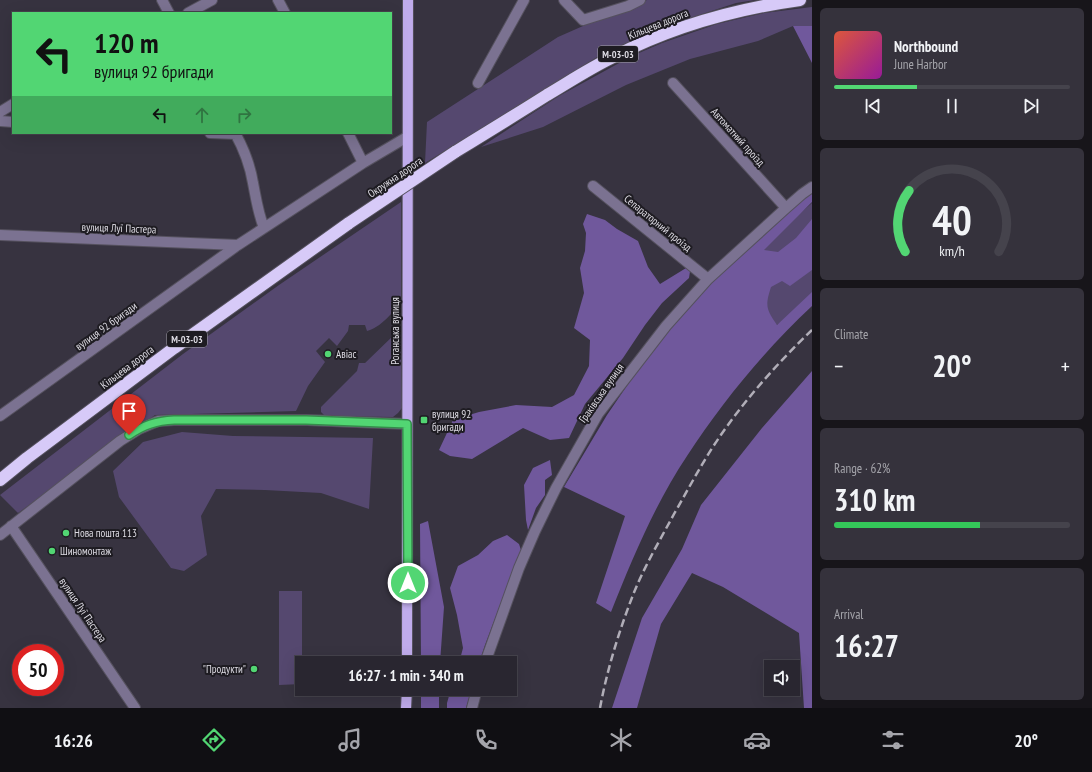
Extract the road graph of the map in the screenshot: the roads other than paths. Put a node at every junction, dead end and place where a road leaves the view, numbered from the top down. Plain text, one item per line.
1 (162, 0) edge
2 (212, 0) edge
3 (278, 0) edge
4 (408, 0) edge
5 (524, 0) edge
6 (564, 0) edge
7 (640, 0) edge
8 (800, 0) edge
9 (168, 12) edge
10 (190, 12) edge
11 (284, 12) edge
12 (478, 83) dead end
13 (673, 83) dead end
14 (12, 105) edge
15 (0, 112) edge
16 (0, 121) edge
17 (12, 122) edge
18 (236, 134) edge
19 (349, 134) edge
20 (407, 137) junction
21 (454, 152) joint
22 (364, 163) junction
23 (593, 186) dead end
24 (812, 187) edge
25 (786, 208) junction
26 (349, 223) joint
27 (264, 228) junction
28 (0, 235) edge
29 (238, 245) junction
30 (708, 279) junction
31 (0, 416) edge
32 (407, 424) junction
33 (0, 480) edge
34 (11, 526) junction
35 (0, 535) edge
36 (407, 656) edge
37 (488, 656) edge
38 (407, 696) edge
39 (475, 696) edge
40 (135, 708) edge
41 (406, 708) edge
42 (472, 708) edge

1 - 9 street
2 - 10 street
3 - 11 street
4 - 20 main road, Роганська вулиця
5 - 12 street
6 - 7 street
8 - 21 highway, Кільцева дорога / М-03-03
13 - 25 street, Автоматний проїзд
14 - 15 street
16 - 17 street
18 - 27 street
19 - 22 street
20 - 22 street, вулиця 92 бригади
20 - 32 main road, Роганська вулиця
21 - 26 highway, Окружна дорога / М-03-03, bridge
22 - 27 street, вулиця 92 бригади
23 - 30 street, Сепараторний проїзд
24 - 25 street, Граківська вулиця
25 - 30 street, Граківська вулиця
26 - 33 highway, Кільцева дорога / М-03-03
27 - 29 street, вулиця 92 бригади
28 - 29 street, вулиця Луї Пастера
29 - 31 street, вулиця 92 бригади
30 - 37 street, Граківська вулиця
32 - 34 street
32 - 36 main road, Роганська вулиця
34 - 35 street
34 - 40 street, вулиця Луї Пастера
38 - 41 main road
39 - 42 street

